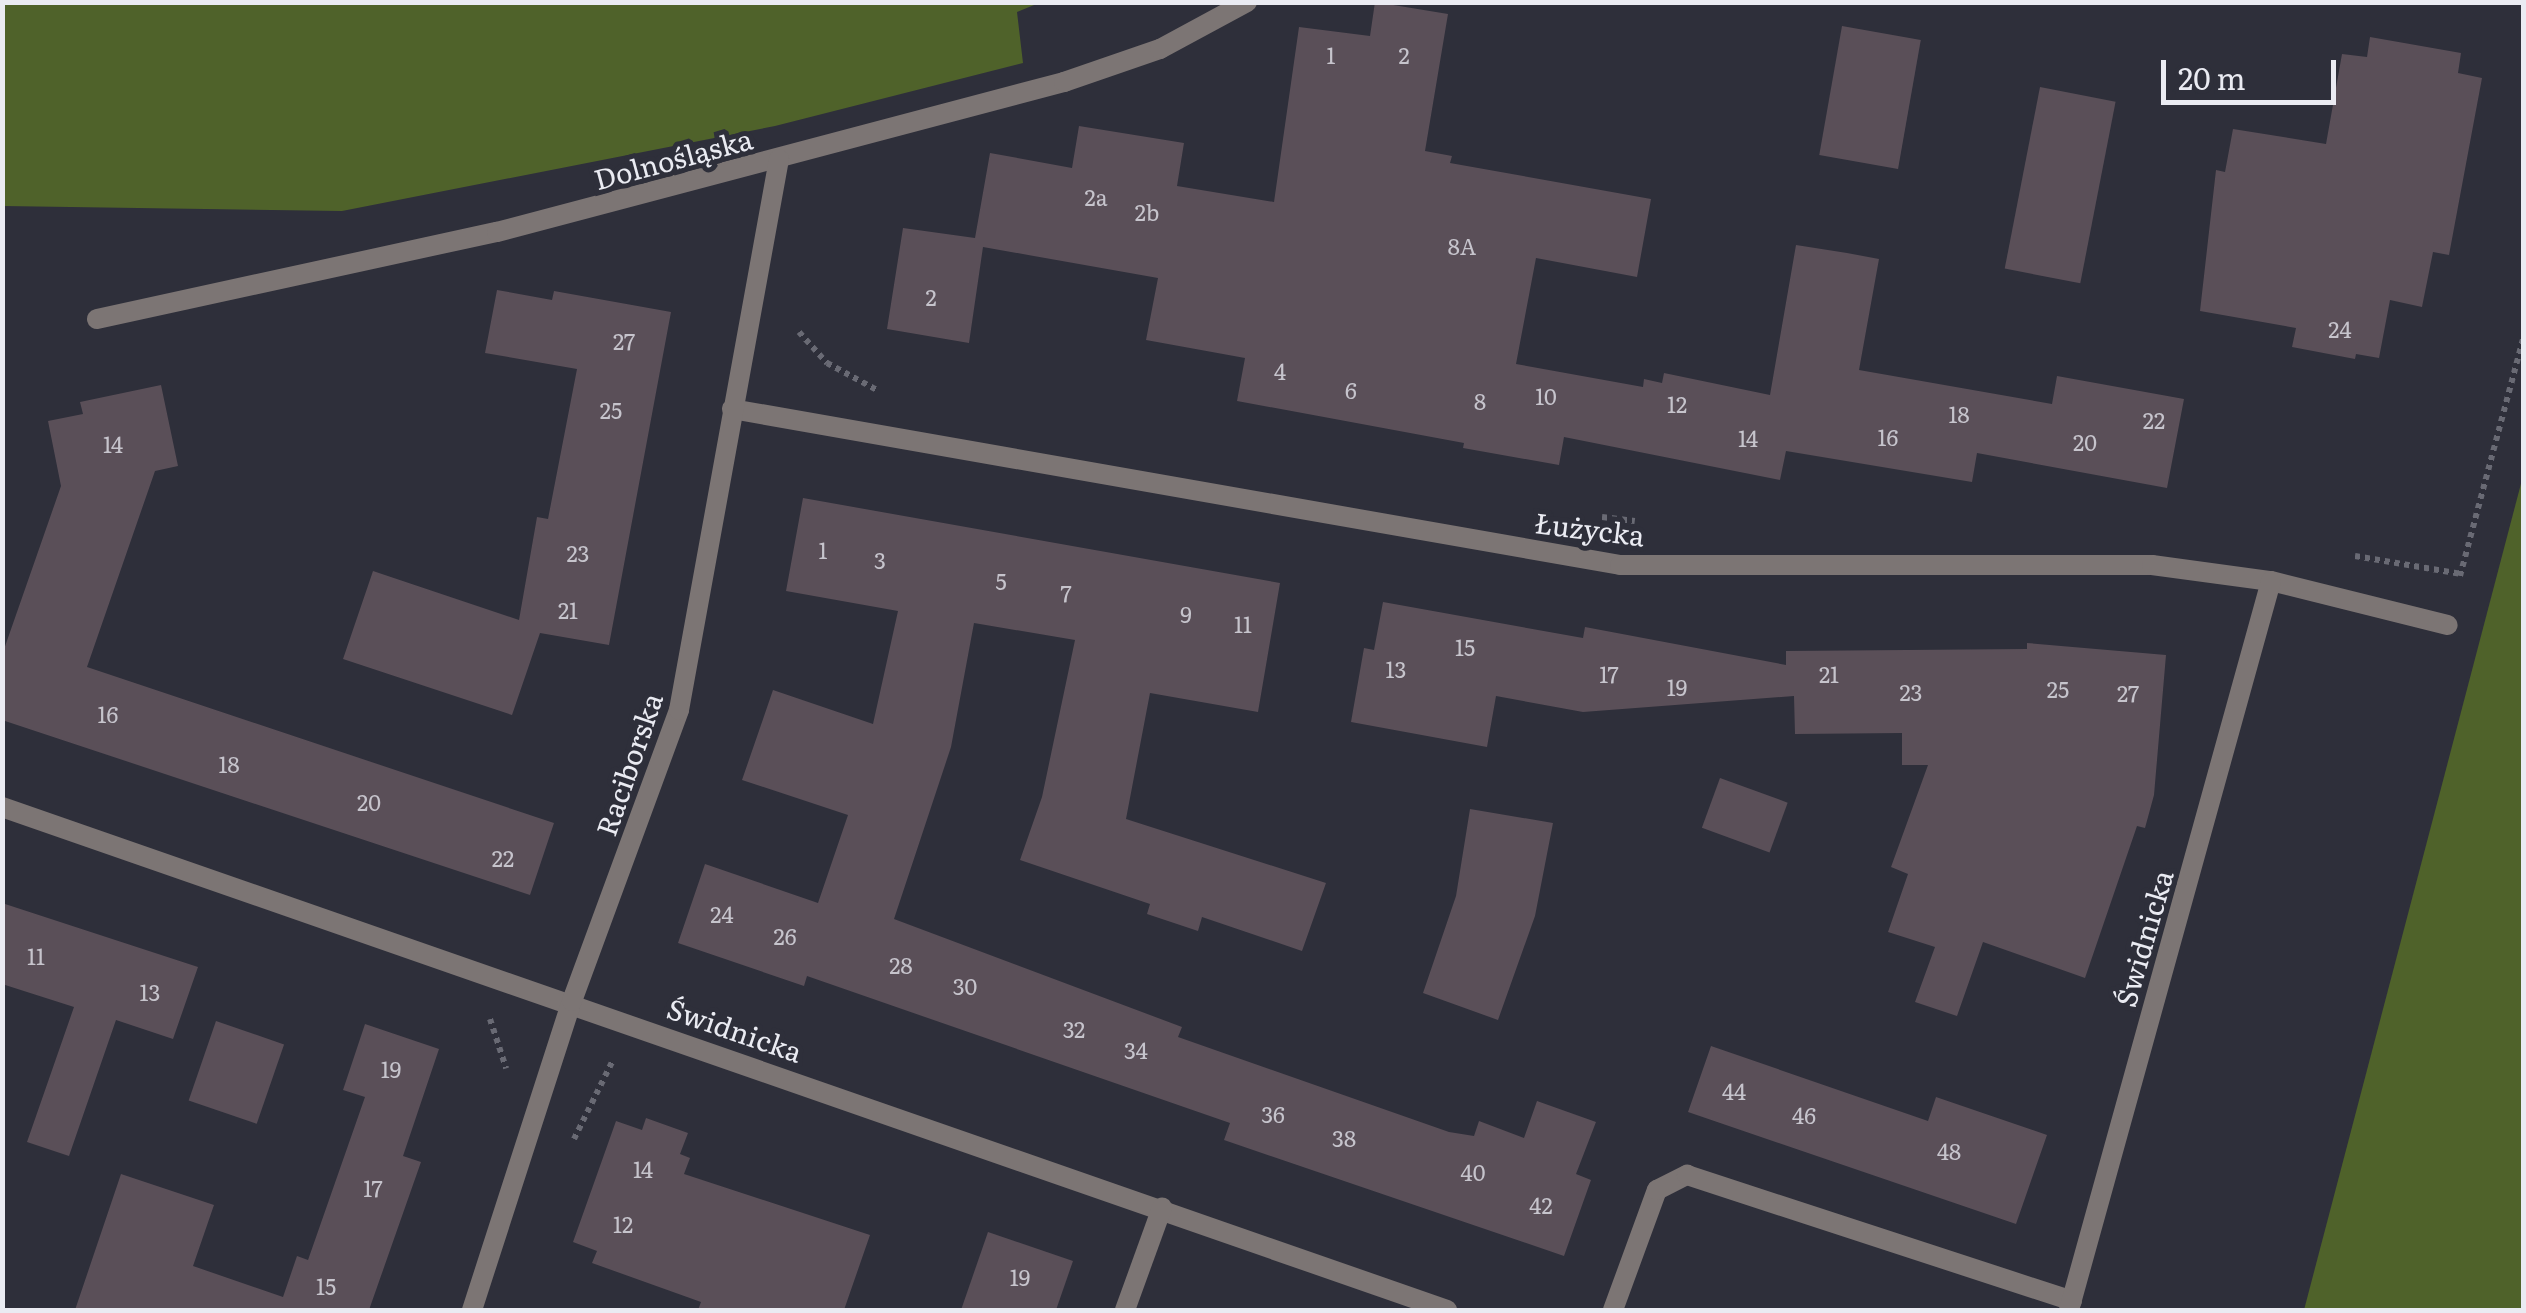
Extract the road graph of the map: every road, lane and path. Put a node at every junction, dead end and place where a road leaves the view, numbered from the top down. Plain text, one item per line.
1 (1247, 2) edge
2 (780, 159) junction
3 (97, 319) dead end
4 (799, 332) dead end
5 (2524, 336) edge
6 (886, 394) dead end
7 (732, 408) junction
8 (1597, 516) dead end
9 (1649, 523) dead end
10 (2346, 555) dead end
11 (2461, 574) junction
12 (2271, 581) junction
13 (2448, 625) joint
14 (2, 808) edge
15 (572, 1001) junction
16 (616, 1055) dead end
17 (568, 1154) dead end
18 (1162, 1208) junction
19 (2070, 1306) edge
20 (472, 1310) edge
21 (1125, 1310) edge
22 (1447, 1310) edge
23 (1613, 1310) edge

1 - 2 street, Dolnośląska
2 - 3 street, Dolnośląska
2 - 7 street, Raciborska
4 - 6 path
5 - 11 path
7 - 12 street, Łużycka
7 - 15 street, Raciborska
8 - 9 path
10 - 11 path
11 - 13 path
12 - 13 street, Łużycka
12 - 19 street, Świdnicka
14 - 15 street, Świdnicka
15 - 18 street, Świdnicka
15 - 20 street, Raciborska
16 - 17 path
18 - 21 street
18 - 22 street, Świdnicka
19 - 23 street

